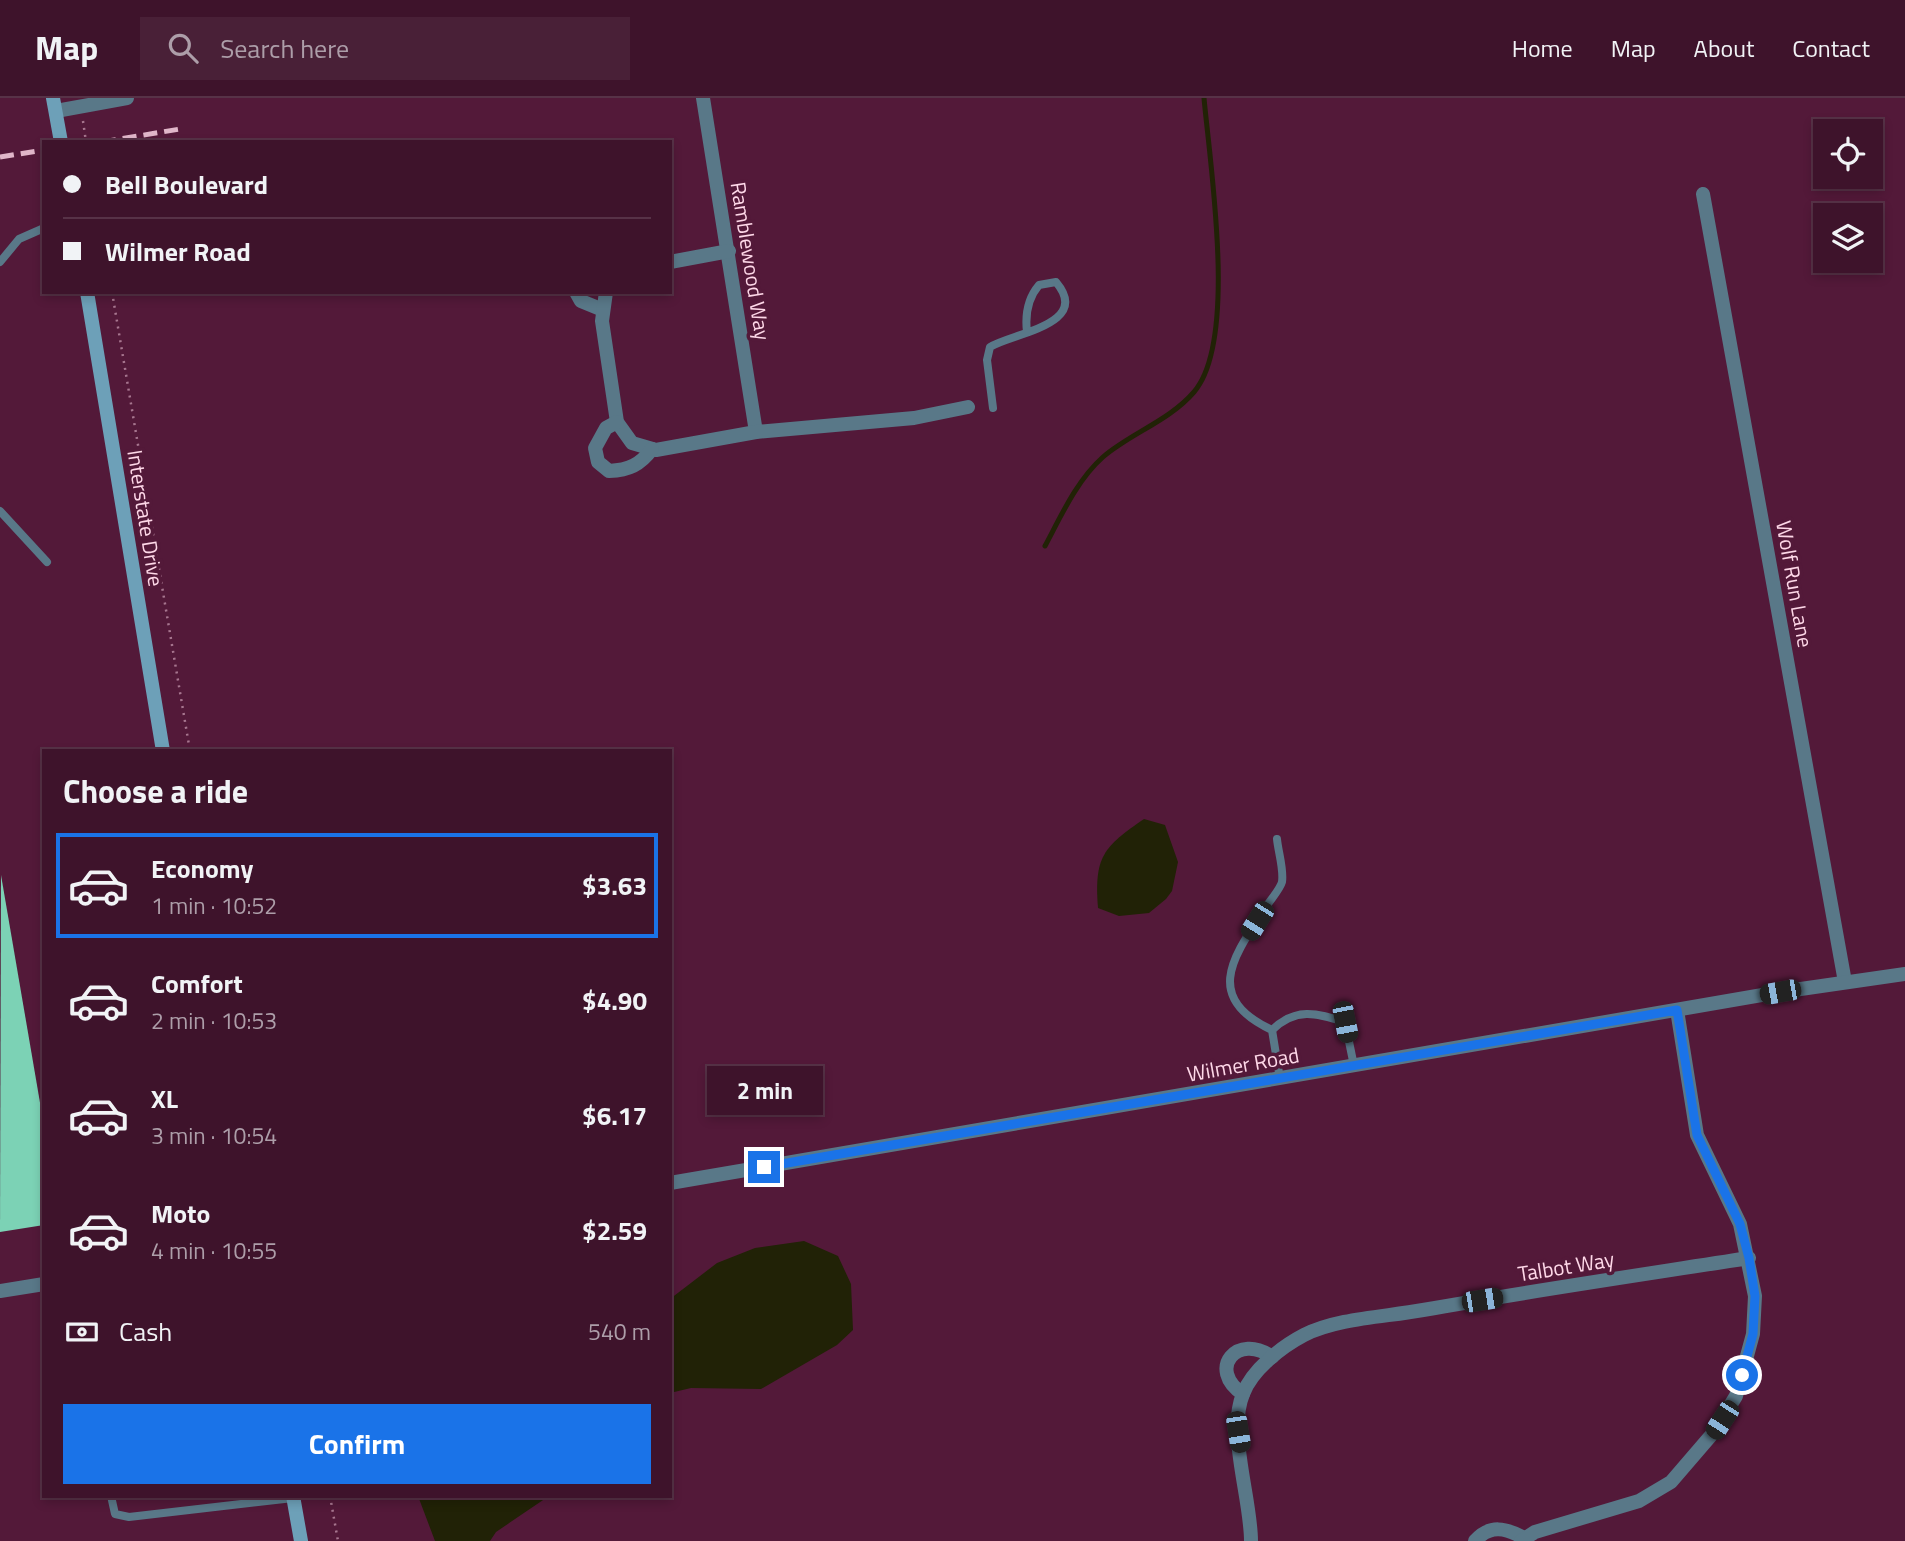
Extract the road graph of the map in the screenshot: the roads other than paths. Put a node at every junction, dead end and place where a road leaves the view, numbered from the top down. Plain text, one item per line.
1 (127, 98) edge
2 (703, 98) edge
3 (54, 105) edge
4 (61, 140) edge
5 (1703, 194) dead end
6 (42, 229) edge
7 (729, 251) junction
8 (0, 262) edge
9 (672, 262) edge
10 (88, 294) edge
11 (577, 294) edge
12 (606, 294) edge
13 (603, 310) junction
14 (1027, 332) junction
15 (968, 407) dead end
16 (993, 408) dead end
17 (617, 422) junction
18 (756, 432) junction
19 (652, 449) junction
20 (0, 511) edge
21 (47, 562) dead end
22 (163, 749) edge
23 (1277, 839) dead end
24 (1905, 974) edge
25 (1845, 982) junction
26 (1677, 1010) junction
27 (1272, 1030) junction
28 (1354, 1066) junction
29 (1280, 1079) junction
30 (672, 1183) edge
31 (1749, 1258) junction
32 (42, 1284) edge
33 (0, 1291) edge
34 (1272, 1357) junction
35 (1243, 1394) junction
36 (111, 1498) edge
37 (285, 1498) edge
38 (293, 1498) edge
39 (1523, 1540) edge
40 (301, 1541) edge
41 (1251, 1541) edge
42 (1475, 1541) edge

1 - 3 street
2 - 7 street, Ramblewood Way
3 - 4 main road
5 - 25 street, Wolf Run Lane
6 - 8 lane
7 - 9 street
7 - 18 street, Ramblewood Way
10 - 22 main road, Interstate Drive
11 - 13 street
12 - 13 street
13 - 17 street
14 - 14 lane
14 - 16 lane
15 - 18 street
17 - 19 street
17 - 19 street
18 - 19 street
20 - 21 lane
23 - 27 lane
24 - 25 street, Wilmer Road
25 - 26 street, Wilmer Road
26 - 28 street, Wilmer Road
26 - 31 street
27 - 28 lane
27 - 29 lane
28 - 29 street, Wilmer Road
29 - 30 street, Wilmer Road
31 - 34 street, Talbot Way
31 - 39 street
32 - 33 street
34 - 35 street, Talbot Way
34 - 35 street
35 - 41 street
36 - 37 lane
38 - 40 main road
39 - 42 street

